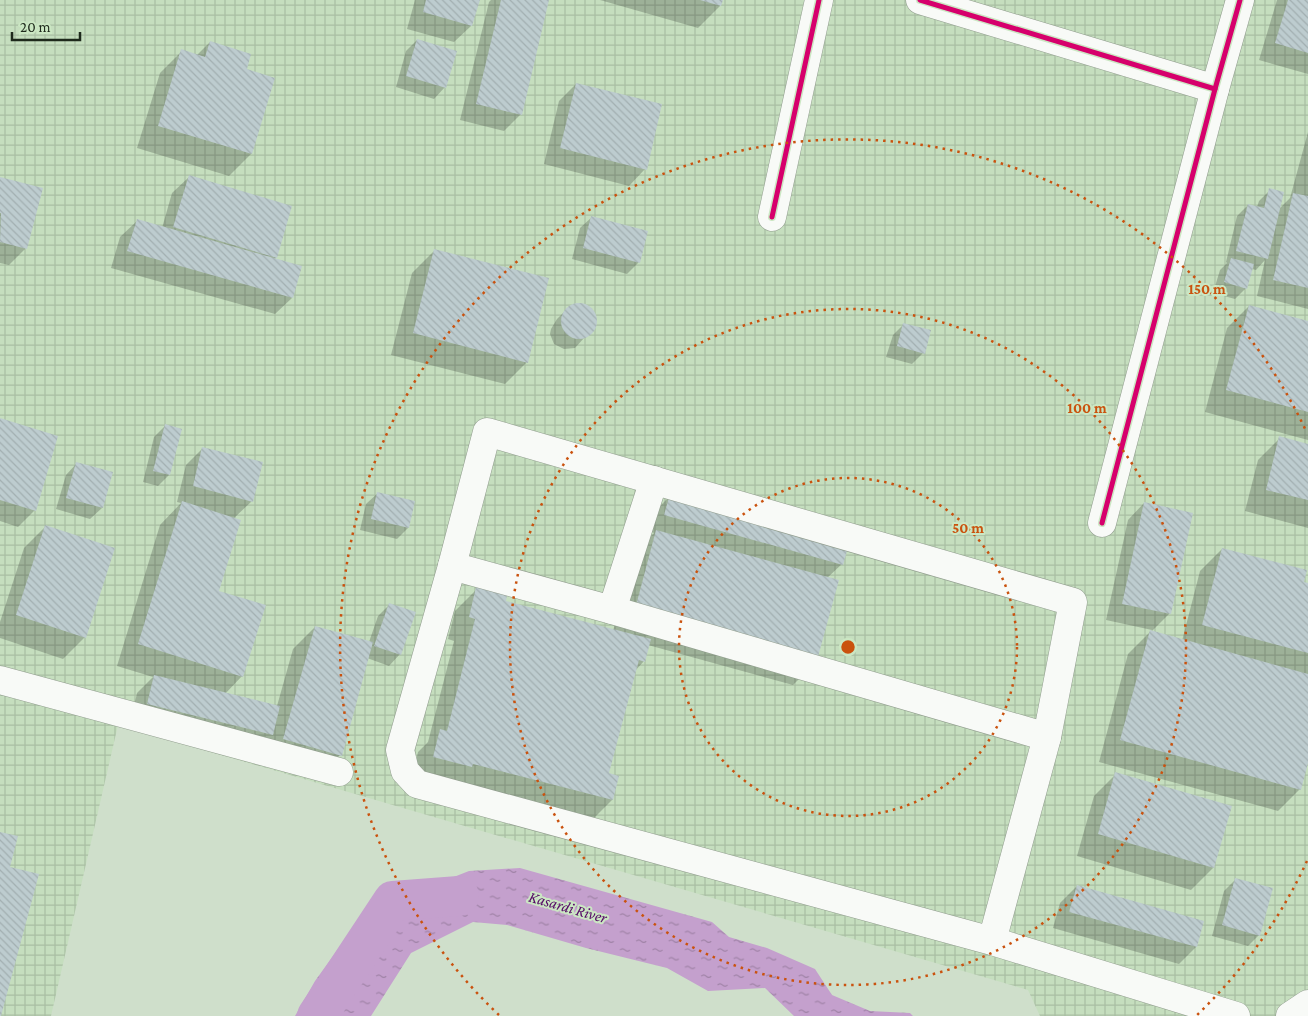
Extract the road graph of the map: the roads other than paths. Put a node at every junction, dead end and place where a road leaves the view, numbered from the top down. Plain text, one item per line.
1 (819, 0) edge
2 (920, 0) edge
3 (1240, 0) edge
4 (1215, 89) junction
5 (772, 217) dead end
6 (654, 480) junction
7 (1102, 523) dead end
8 (452, 566) junction
9 (612, 610) junction
10 (0, 680) edge
11 (1047, 737) junction
12 (339, 772) dead end
13 (992, 941) junction
14 (1308, 1004) edge
15 (1236, 1016) edge
16 (1290, 1016) edge

1 - 5 street
2 - 4 street
3 - 4 street
4 - 7 street
6 - 8 street
6 - 9 street
6 - 11 street
8 - 9 street
8 - 13 street
9 - 11 street
10 - 12 street
11 - 13 street
13 - 15 street
14 - 16 street

